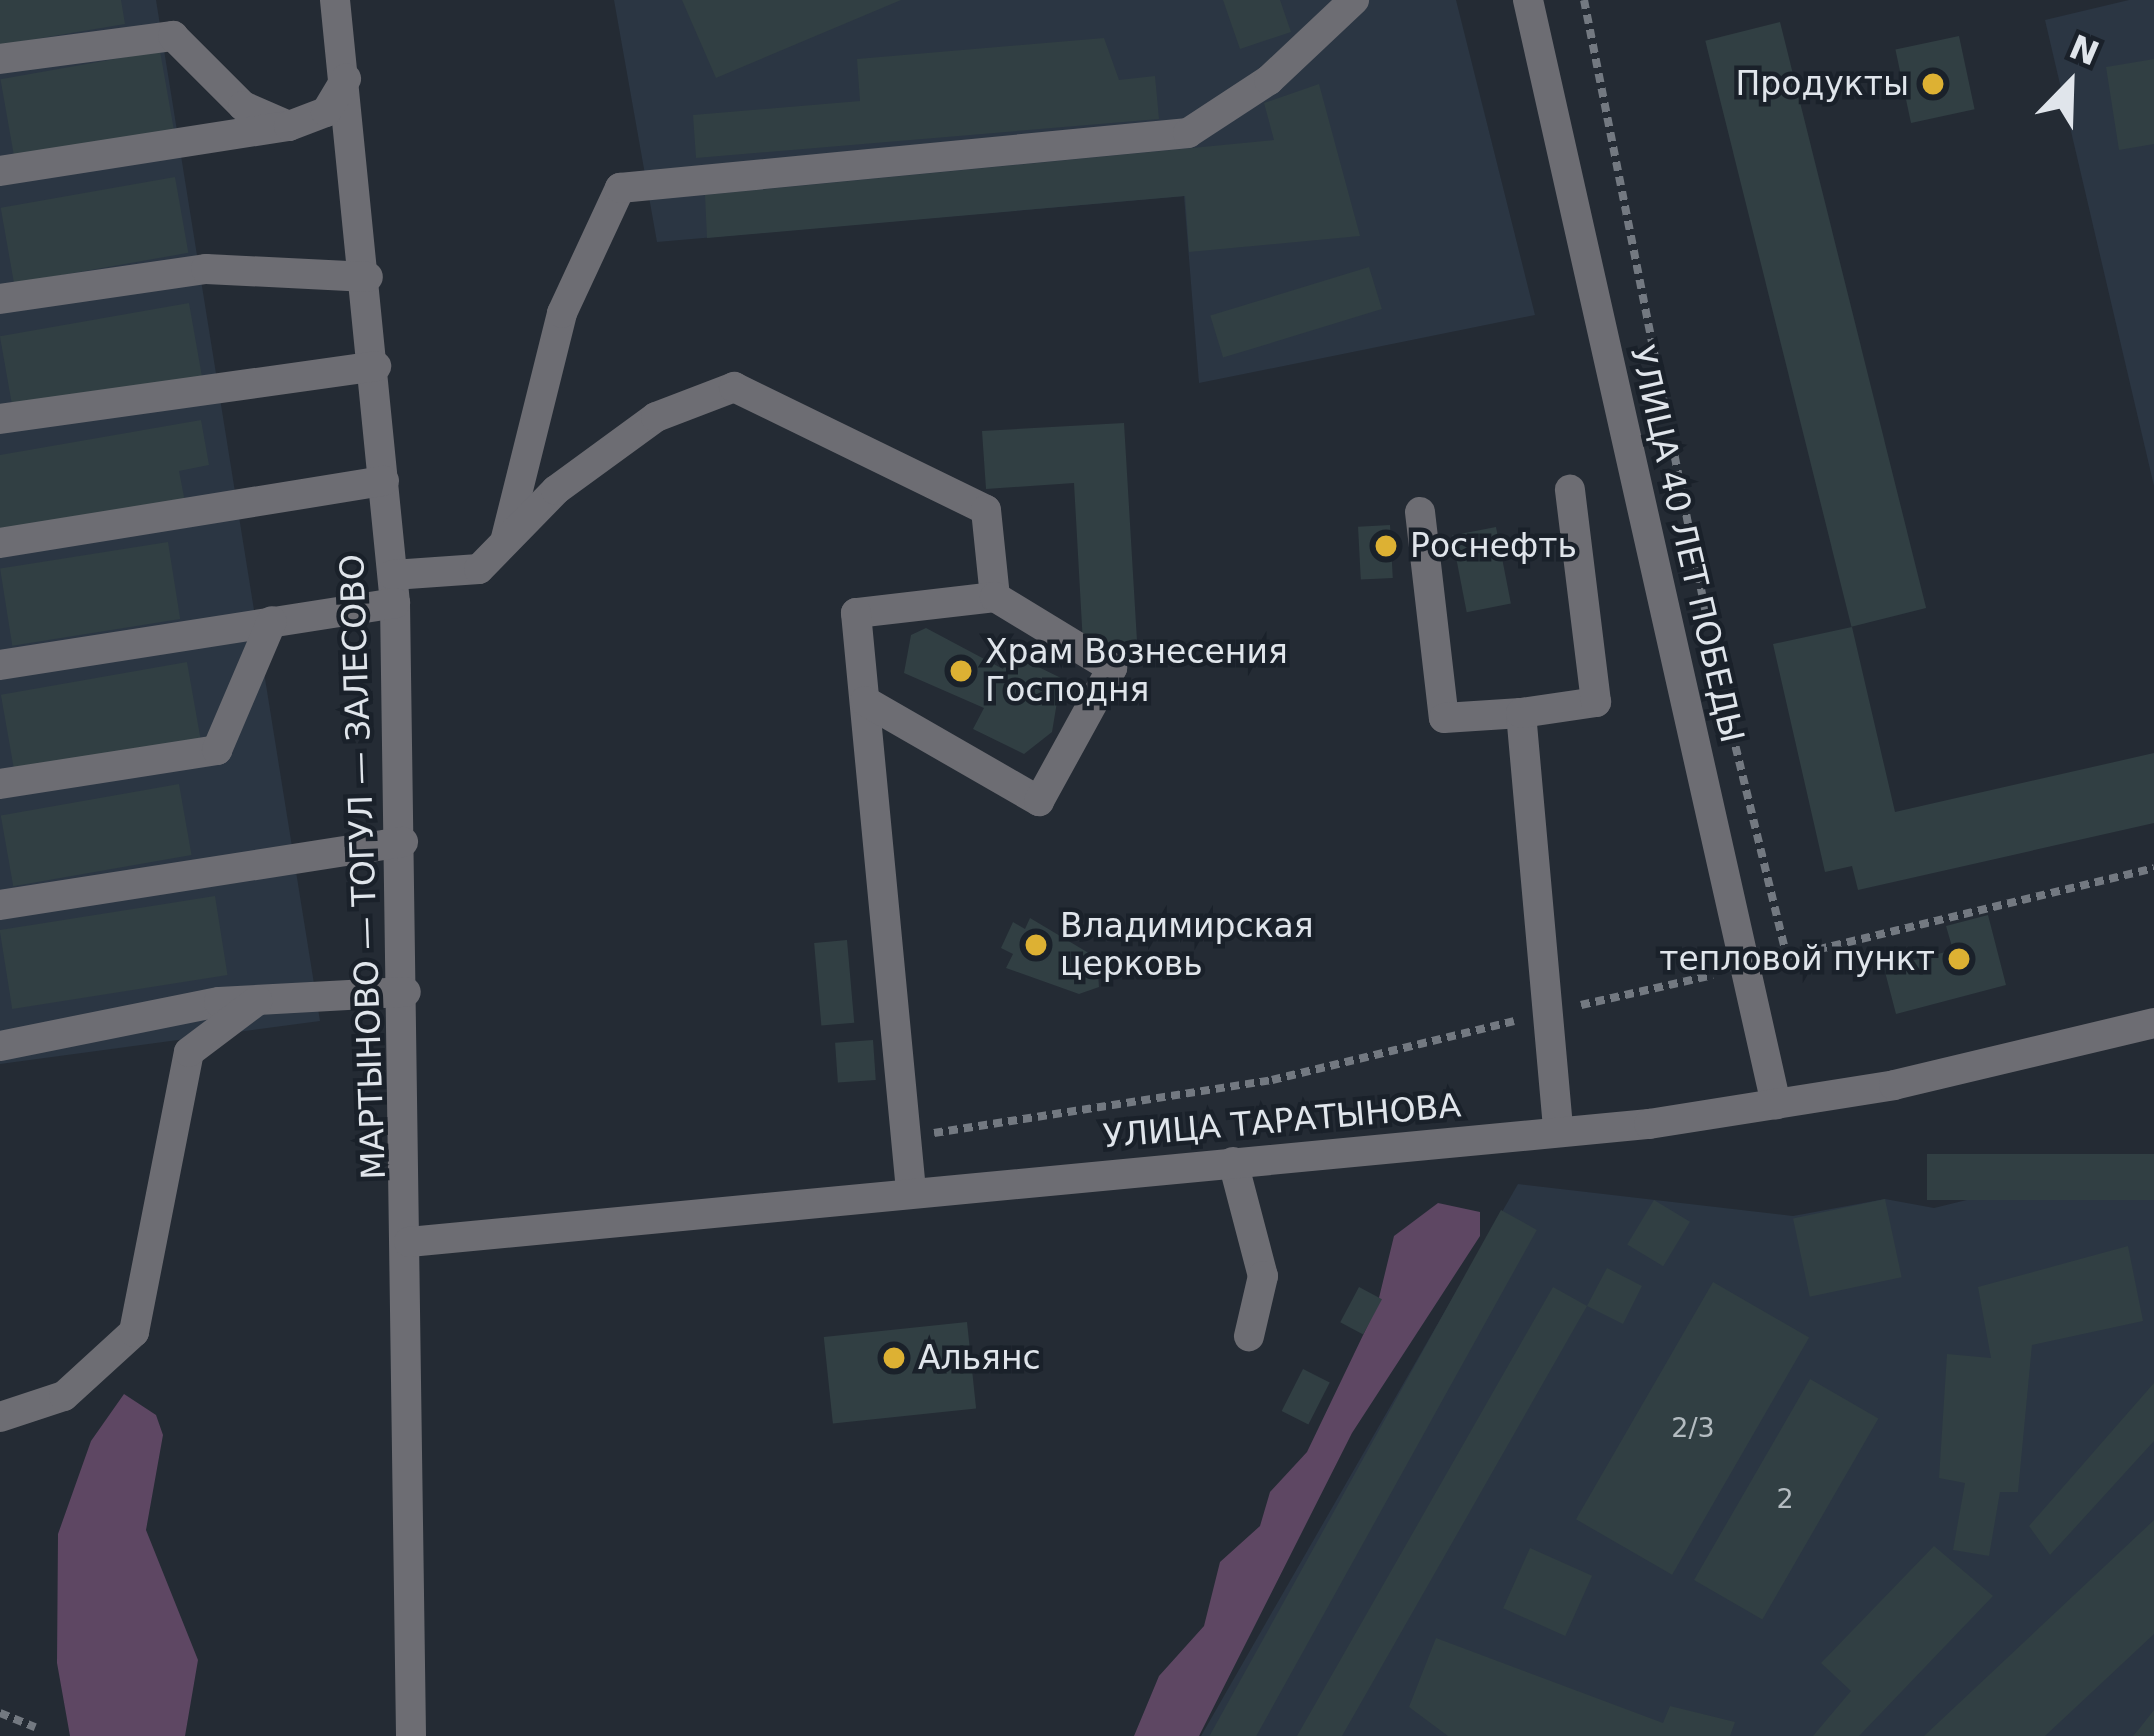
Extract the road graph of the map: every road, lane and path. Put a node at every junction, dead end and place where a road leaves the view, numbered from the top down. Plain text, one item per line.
1 (335, 0) edge
2 (1354, 0) edge
3 (1528, 0) edge
4 (1584, 0) edge
5 (0, 58) edge
6 (346, 80) junction
7 (290, 126) junction
8 (0, 171) edge
9 (368, 277) junction
10 (0, 299) edge
11 (376, 366) junction
12 (0, 419) edge
13 (384, 481) junction
14 (1570, 490) dead end
15 (1420, 512) dead end
16 (0, 543) edge
17 (504, 543) junction
18 (394, 589) junction
19 (994, 597) junction
20 (272, 621) junction
21 (1712, 643) dead end
22 (0, 665) edge
23 (865, 701) junction
24 (1727, 711) dead end
25 (1521, 713) junction
26 (0, 784) edge
27 (403, 842) junction
28 (0, 905) edge
29 (1786, 958) dead end
30 (406, 992) junction
31 (258, 1000) junction
32 (2154, 1022) edge
33 (0, 1046) edge
34 (1776, 1104) junction
35 (1558, 1131) junction
36 (1233, 1162) junction
37 (911, 1191) junction
38 (409, 1242) junction
39 (1250, 1336) dead end
40 (0, 1417) edge
41 (0, 1713) edge
42 (35, 1727) dead end
43 (411, 1736) edge

1 - 6 street, МАРТЫНОВО — ТОГУЛ — ЗАЛЕСОВО
2 - 17 street
3 - 34 street, УЛИЦА 40 ЛЕТ ПОБЕДЫ
4 - 21 path
5 - 7 street
6 - 7 street
6 - 9 street, МАРТЫНОВО — ТОГУЛ — ЗАЛЕСОВО
7 - 8 street
9 - 10 street
9 - 11 street, МАРТЫНОВО — ТОГУЛ — ЗАЛЕСОВО
11 - 12 street
11 - 13 street, МАРТЫНОВО — ТОГУЛ — ЗАЛЕСОВО
13 - 16 street
13 - 18 street, МАРТЫНОВО — ТОГУЛ — ЗАЛЕСОВО
14 - 25 street
15 - 25 street
17 - 18 street
17 - 19 street
18 - 20 street
18 - 27 street, МАРТЫНОВО — ТОГУЛ — ЗАЛЕСОВО
19 - 23 street
19 - 23 street
20 - 22 street
20 - 26 street
23 - 37 street
24 - 29 path
25 - 35 street
27 - 28 street
27 - 30 street, МАРТЫНОВО — ТОГУЛ — ЗАЛЕСОВО
30 - 31 street
30 - 38 street, МАРТЫНОВО — ТОГУЛ — ЗАЛЕСОВО
31 - 33 street
31 - 40 street
32 - 34 street, УЛИЦА ТАРАТЫНОВА
34 - 35 street, УЛИЦА ТАРАТЫНОВА
35 - 36 street, УЛИЦА ТАРАТЫНОВА
36 - 37 street, УЛИЦА ТАРАТЫНОВА
36 - 39 street
37 - 38 street, УЛИЦА ТАРАТЫНОВА
38 - 43 street, МАРТЫНОВО — ТОГУЛ — ЗАЛЕСОВО
41 - 42 path

